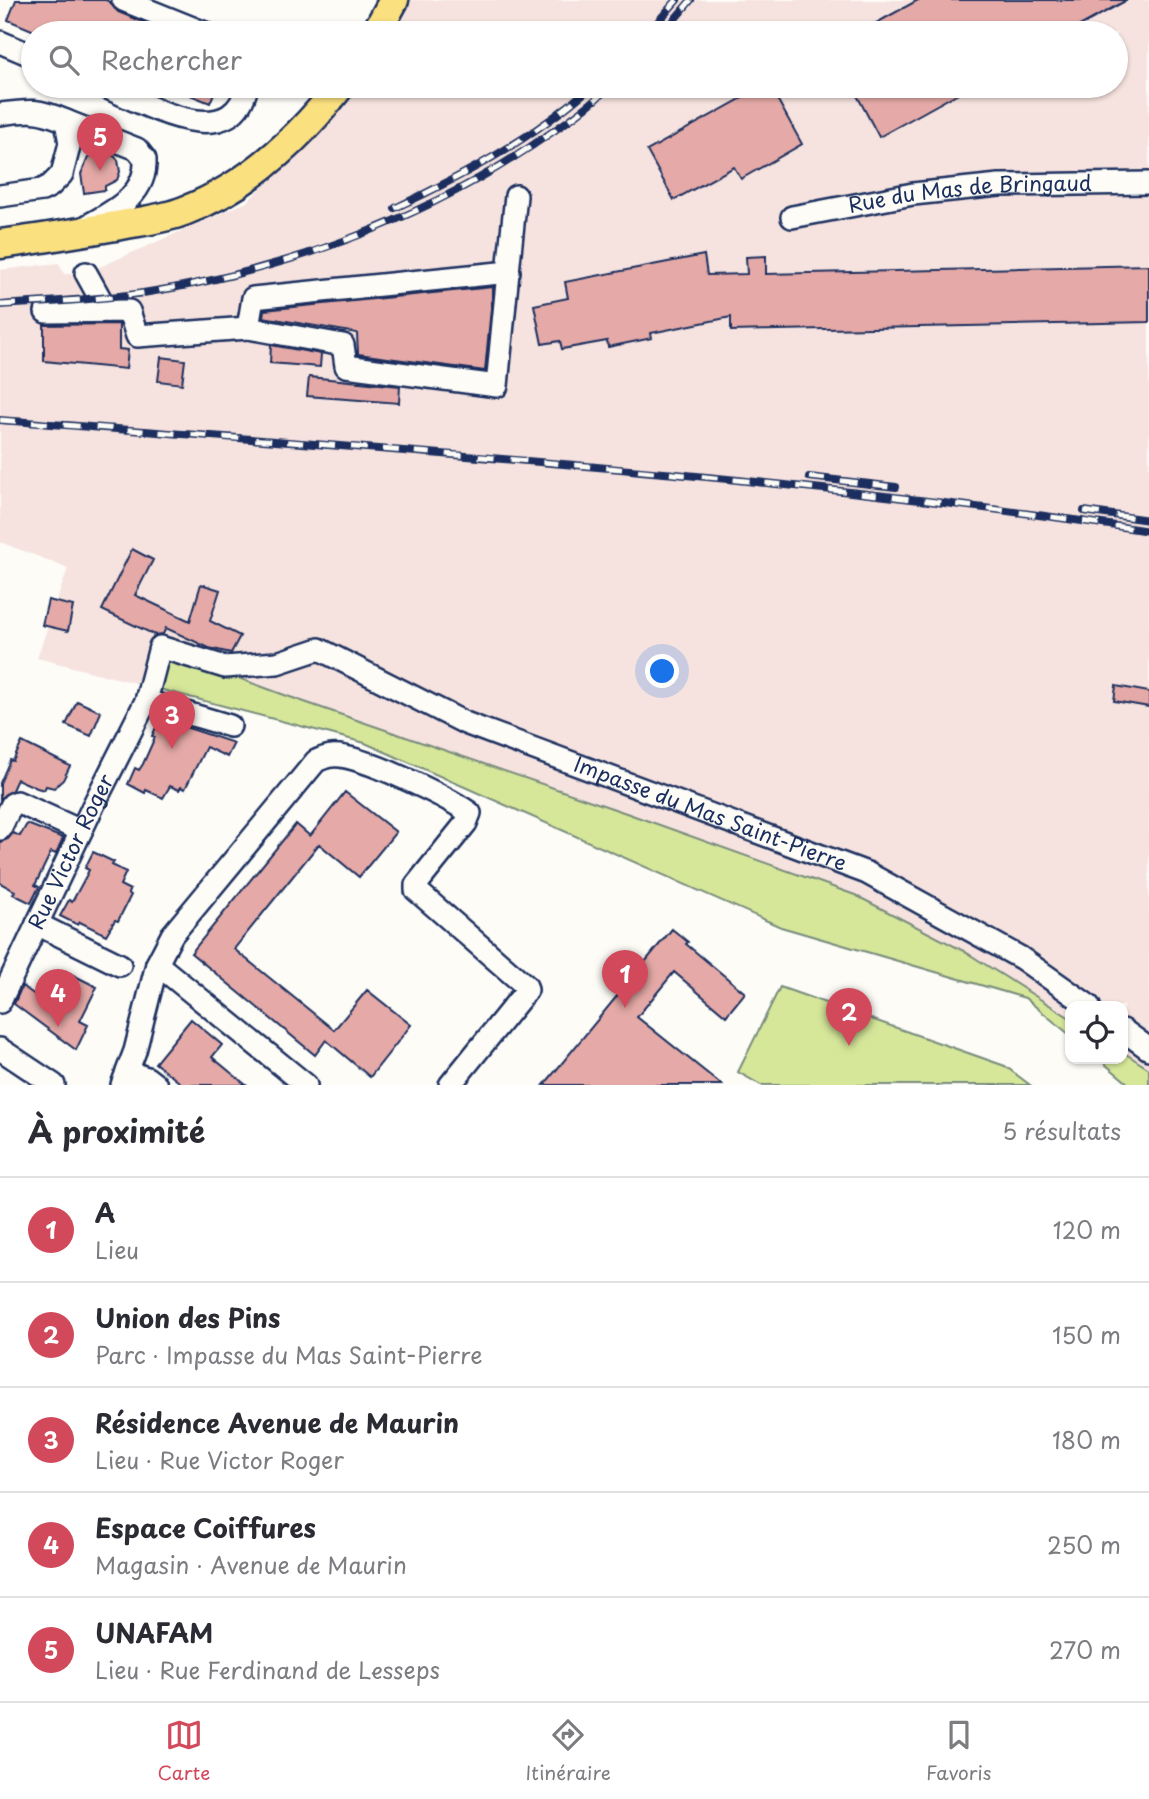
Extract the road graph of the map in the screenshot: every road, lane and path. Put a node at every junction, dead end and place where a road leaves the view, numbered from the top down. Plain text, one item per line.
1 (123, 0) edge
2 (394, 0) edge
3 (175, 21) edge
4 (383, 21) edge
5 (0, 42) edge
6 (21, 51) edge
7 (132, 98) edge
8 (242, 98) edge
9 (331, 98) edge
10 (0, 114) edge
11 (66, 121) junction
12 (1149, 183) edge
13 (0, 196) edge
14 (516, 196) dead end
15 (792, 217) dead end
16 (74, 234) junction
17 (0, 244) edge
18 (509, 272) junction
19 (86, 273) dead end
20 (107, 311) junction
21 (46, 312) dead end
22 (248, 328) junction
23 (319, 649) joint
24 (146, 701) junction
25 (230, 726) dead end
26 (0, 829) edge
27 (82, 831) junction
28 (37, 924) junction
29 (156, 964) junction
30 (120, 965) dead end
31 (1082, 1001) edge
32 (0, 1002) edge
33 (1128, 1034) edge
34 (0, 1048) edge
35 (1149, 1049) edge
36 (125, 1079) edge
37 (54, 1085) edge
38 (156, 1085) edge
39 (306, 1085) edge
40 (450, 1085) edge

1 - 3 street
2 - 4 main road
5 - 6 street
7 - 8 street
9 - 16 main road
10 - 11 street
11 - 13 street
11 - 16 street
12 - 15 street, Rue du Mas de Bringaud
14 - 18 street
16 - 17 main road
18 - 22 street
18 - 22 street
19 - 20 street
20 - 21 street
20 - 22 street
23 - 24 street, Rue Victor Roger
23 - 31 street, Impasse du Mas Saint-Pierre
24 - 25 street
24 - 27 street, Rue Victor Roger
26 - 27 street
27 - 28 street, Rue Victor Roger
28 - 30 street
28 - 32 street, Rue Victor Roger
29 - 36 street
29 - 39 street
29 - 40 street
33 - 35 street
34 - 37 street
36 - 38 street

